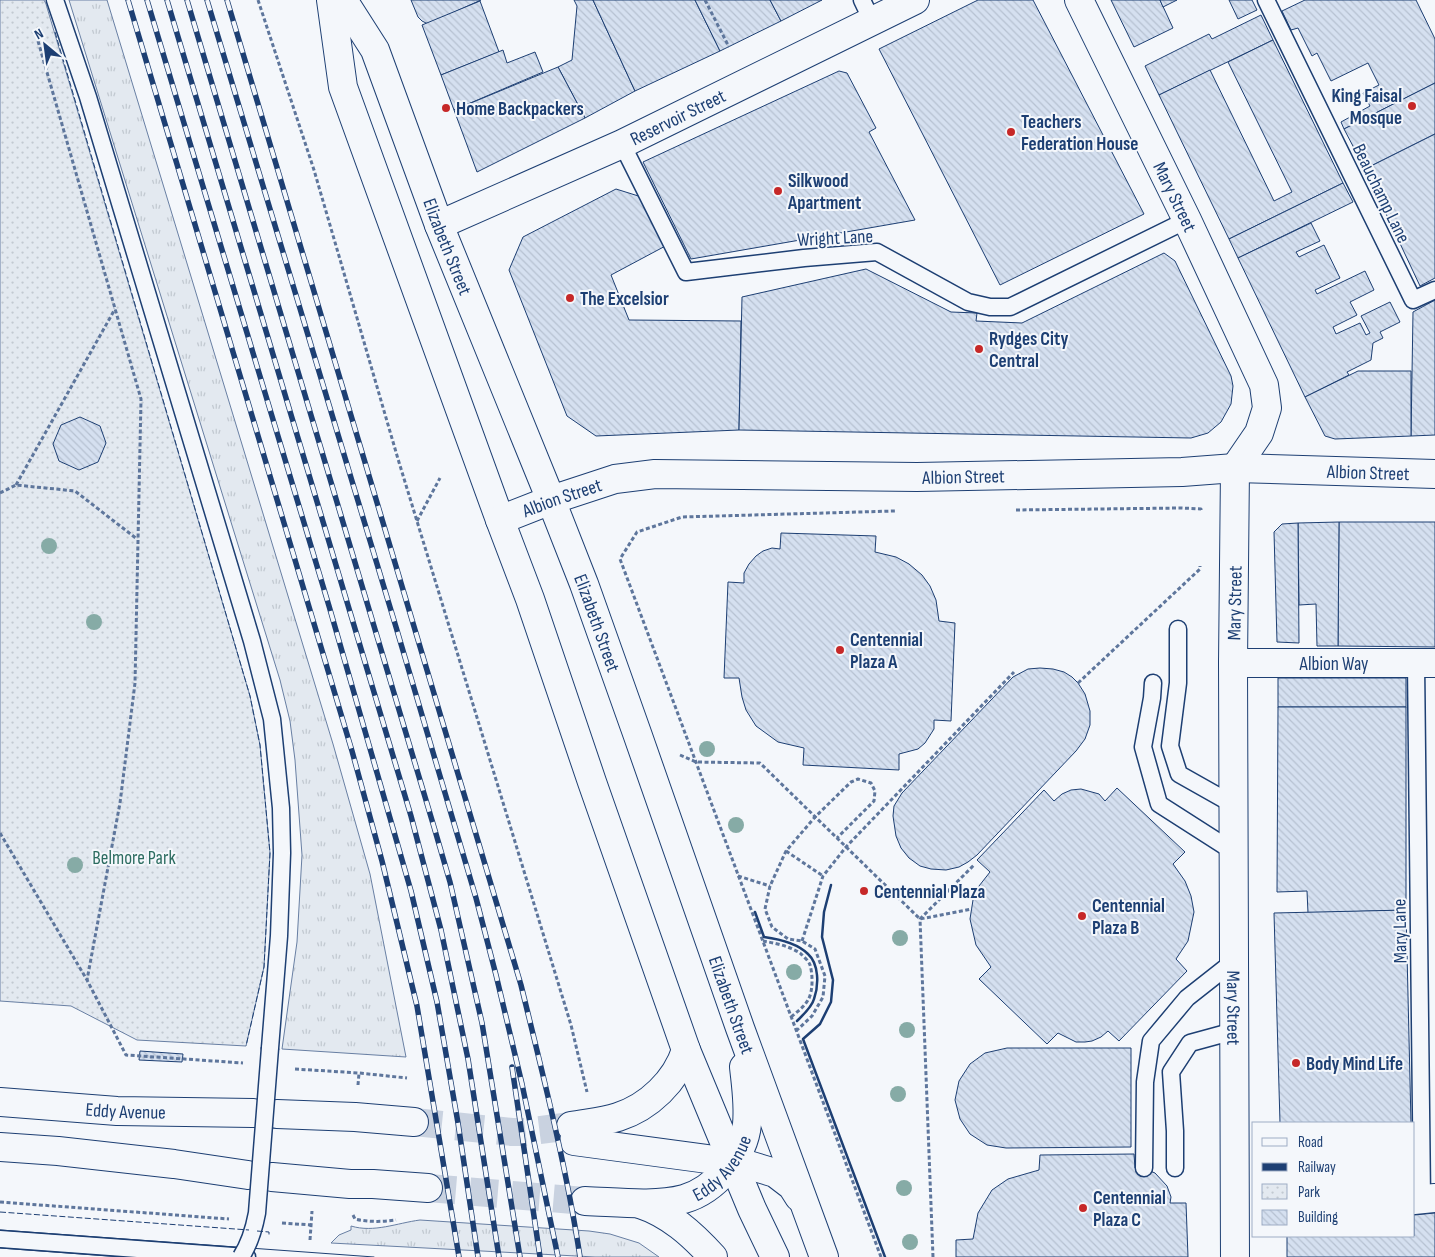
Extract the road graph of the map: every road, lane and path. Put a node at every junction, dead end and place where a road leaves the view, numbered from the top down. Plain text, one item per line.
1 (55, 0) edge
2 (258, 0) edge
3 (331, 0) edge
4 (343, 0) edge
5 (705, 0) edge
6 (915, 0) edge
7 (1079, 0) edge
8 (1266, 0) edge
9 (867, 10) edge
10 (37, 37) dead end
11 (729, 47) dead end
12 (622, 144) junction
13 (1188, 220) junction
14 (439, 226) junction
15 (1435, 290) edge
16 (115, 308) junction
17 (1235, 468) junction
18 (1435, 474) edge
19 (440, 478) dead end
20 (16, 485) junction
21 (0, 493) edge
22 (551, 500) junction
23 (1201, 509) dead end
24 (1014, 510) dead end
25 (896, 511) dead end
26 (500, 520) junction
27 (417, 521) junction
28 (137, 539) junction
29 (1200, 569) dead end
30 (1178, 629) dead end
31 (1233, 663) junction
32 (1425, 663) edge
33 (1014, 672) dead end
34 (1078, 683) dead end
35 (1153, 683) dead end
36 (638, 736) junction
37 (696, 762) junction
38 (1234, 805) junction
39 (815, 817) junction
40 (0, 833) edge
41 (837, 838) junction
42 (846, 847) junction
43 (786, 851) junction
44 (1234, 852) junction
45 (974, 865) dead end
46 (738, 876) junction
47 (824, 876) junction
48 (770, 886) junction
49 (972, 909) dead end
50 (920, 919) junction
51 (802, 941) junction
52 (763, 942) junction
53 (1234, 961) junction
54 (87, 980) junction
55 (791, 1017) junction
56 (740, 1028) junction
57 (796, 1031) junction
58 (1234, 1031) junction
59 (686, 1050) junction
60 (249, 1064) dead end
61 (290, 1068) dead end
62 (359, 1073) junction
63 (407, 1078) dead end
64 (357, 1089) dead end
65 (580, 1092) dead end
66 (0, 1102) edge
67 (414, 1122) tunnel mouth
68 (0, 1147) edge
69 (732, 1162) junction
70 (1144, 1168) dead end
71 (1175, 1168) dead end
72 (428, 1188) tunnel mouth
73 (1424, 1199) edge
74 (585, 1201) tunnel mouth
75 (0, 1202) edge
76 (633, 1202) junction
77 (312, 1209) dead end
78 (1244, 1216) edge
79 (809, 1217) junction
80 (236, 1220) dead end
81 (274, 1222) dead end
82 (311, 1225) junction
83 (0, 1239) edge
84 (310, 1240) dead end
85 (241, 1257) edge
86 (248, 1257) edge
87 (713, 1257) edge
88 (775, 1257) edge
89 (824, 1257) edge
90 (881, 1257) edge
91 (933, 1257) edge
92 (1235, 1257) edge

1 - 85 lane, bridge
2 - 27 path
3 - 26 main road
4 - 14 main road, Elizabeth Street
5 - 11 path
6 - 9 main road, Reservoir Street
7 - 13 main road, Mary Street
8 - 15 lane, Beauchamp Lane
9 - 12 main road, Reservoir Street
10 - 16 path
12 - 13 lane, Wright Lane
12 - 14 main road, Reservoir Street
13 - 17 main road, Mary Street
14 - 22 main road, Elizabeth Street
16 - 20 path
16 - 28 path
17 - 18 main road, Albion Street
17 - 22 main road, Albion Street
17 - 31 main road, Mary Street
19 - 27 path
20 - 21 path
20 - 28 path
22 - 26 main road, Albion Street
22 - 36 main road, Elizabeth Street
23 - 24 path, Albion Street
25 - 37 path
26 - 59 main road
27 - 65 path
28 - 54 path
29 - 34 path
30 - 38 lane
31 - 32 main road, Albion Way
31 - 38 main road, Mary Street
32 - 73 lane, Mary Lane
33 - 42 path
35 - 44 lane
36 - 37 path
36 - 56 main road, Elizabeth Street
37 - 39 path
37 - 46 path
38 - 44 main road, Mary Street
39 - 41 path
39 - 41 path
39 - 43 path
40 - 54 path
41 - 42 path
42 - 47 path
42 - 50 path
43 - 47 path
43 - 48 path
44 - 53 main road, Mary Street
45 - 50 path
46 - 48 path
46 - 52 path
47 - 51 path
48 - 51 path
49 - 50 path
50 - 91 path
51 - 57 path
52 - 55 path
52 - 55 path
53 - 58 main road, Mary Street
53 - 70 lane
54 - 60 path
55 - 57 path
56 - 69 main road, Eddy Avenue
56 - 79 main road, Elizabeth Street
57 - 90 path
58 - 71 lane
58 - 78 main road, Mary Street
59 - 69 main road
59 - 69 main road
61 - 62 path
62 - 63 path
62 - 64 path
66 - 67 main road, Eddy Avenue
68 - 72 main road
69 - 76 main road, Eddy Avenue
69 - 79 main road
69 - 88 main road
74 - 76 main road, Eddy Avenue
75 - 80 path
76 - 87 main road
77 - 82 path
78 - 92 main road, Mary Street
79 - 89 main road, Elizabeth Street
81 - 82 path
82 - 84 path
83 - 86 lane

